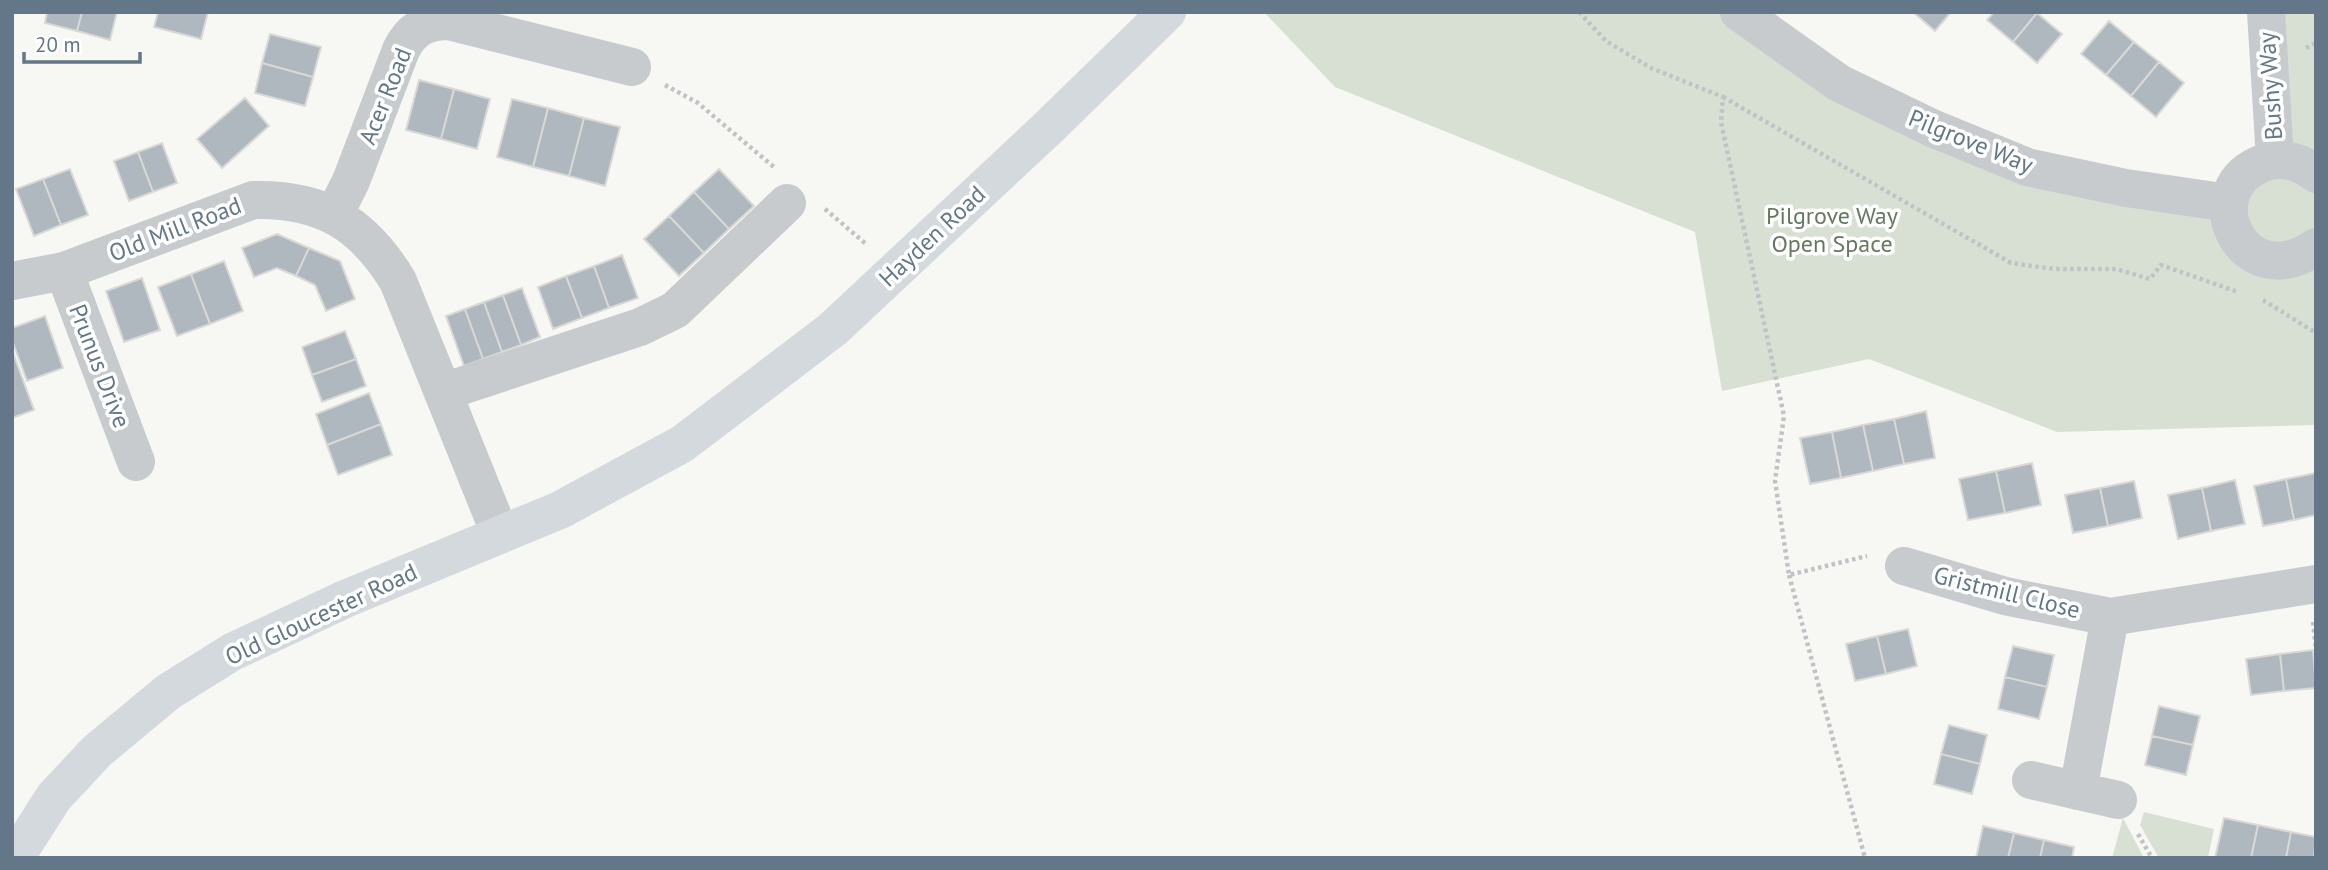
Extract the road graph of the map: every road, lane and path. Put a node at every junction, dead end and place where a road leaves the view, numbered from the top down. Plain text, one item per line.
1 (1167, 12) edge
2 (1579, 12) edge
3 (1739, 12) edge
4 (2266, 12) edge
5 (632, 67) joint
6 (1723, 97) junction
7 (2275, 159) junction
8 (2316, 174) edge
9 (796, 194) junction
10 (2229, 203) junction
11 (334, 215) junction
12 (2316, 247) edge
13 (897, 269) junction
14 (64, 271) junction
15 (12, 281) edge
16 (2238, 292) dead end
17 (2251, 297) dead end
18 (2316, 332) edge
19 (443, 393) junction
20 (682, 444) joint
21 (136, 462) dead end
22 (500, 534) junction
23 (1904, 566) joint
24 (1788, 575) junction
25 (2316, 584) edge
26 (2110, 617) junction
27 (2031, 780) dead end
28 (2078, 791) junction
29 (2118, 800) dead end
30 (15, 858) edge
31 (1865, 858) edge

1 - 13 main road, Hayden Road
2 - 6 path
3 - 10 street, Pilgrove Way
4 - 7 street, Bushy Way
5 - 9 path
5 - 11 street, Acer Road
6 - 16 path
6 - 24 path
7 - 8 street
7 - 10 street
9 - 13 path
9 - 19 street
10 - 12 street
11 - 14 street, Old Mill Road
11 - 19 street, Old Mill Road
13 - 20 main road, Hayden Road
14 - 15 street, Old Mill Road
14 - 21 street, Prunus Drive
17 - 18 path
19 - 22 street, Old Mill Road
20 - 22 main road, Old Gloucester Road
22 - 30 main road, Old Gloucester Road
23 - 24 path
23 - 26 street, Gristmill Close
24 - 31 path
25 - 26 street, Gristmill Close
26 - 28 street, Gristmill Close
27 - 28 street
28 - 29 street

